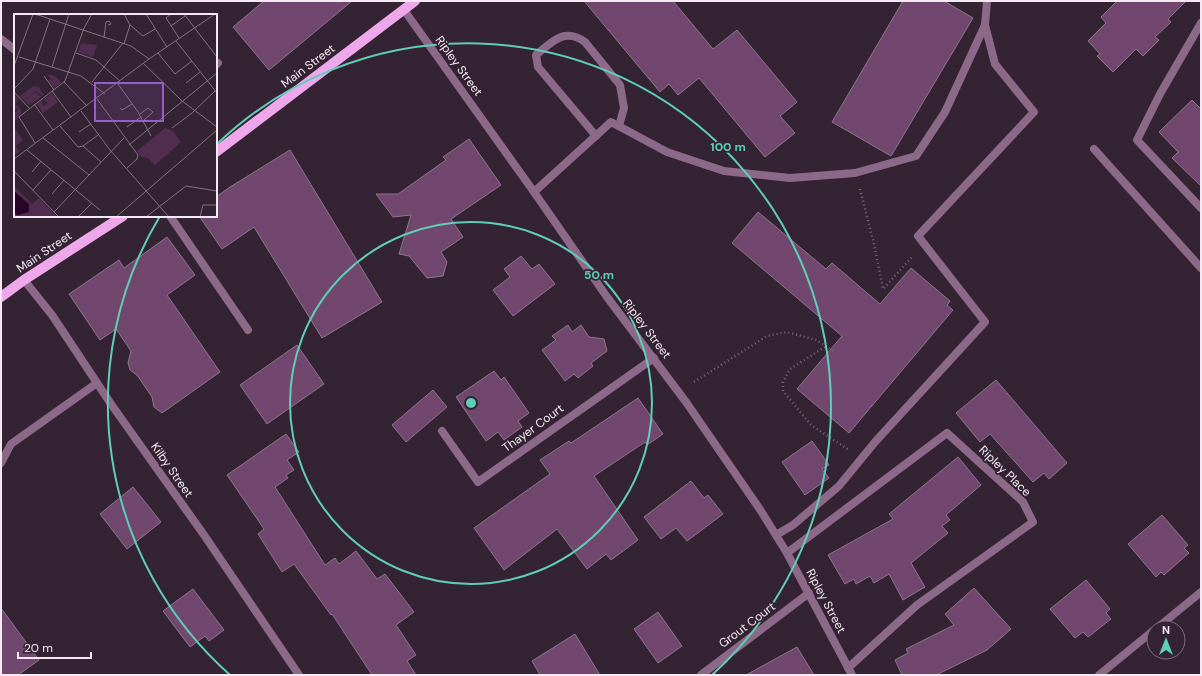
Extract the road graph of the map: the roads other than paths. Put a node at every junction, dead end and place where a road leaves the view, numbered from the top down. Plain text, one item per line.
1 (415, 1) edge
2 (987, 1) edge
3 (404, 10) junction
4 (1201, 23) edge
5 (985, 25) junction
6 (1, 39) edge
7 (14, 49) edge
8 (619, 126) junction
9 (596, 136) junction
10 (1094, 149) dead end
11 (217, 151) edge
12 (534, 192) junction
13 (1201, 208) edge
14 (121, 217) edge
15 (171, 217) edge
16 (1201, 268) edge
17 (24, 280) junction
18 (1, 297) edge
19 (248, 330) dead end
20 (654, 358) junction
21 (97, 383) junction
22 (442, 431) dead end
23 (1, 463) edge
24 (776, 535) junction
25 (787, 553) junction
26 (1201, 592) edge
27 (809, 593) junction
28 (1167, 620) edge
29 (1146, 637) edge
30 (850, 671) edge
31 (299, 675) edge
32 (700, 675) edge
33 (1099, 675) edge

1 - 3 main road, Main Street
2 - 5 street
3 - 11 main road, Main Street
3 - 12 street, Ripley Street
4 - 13 street
5 - 8 street
5 - 24 street
6 - 7 street
8 - 9 street
8 - 9 street
9 - 12 street
10 - 16 street
12 - 20 street, Ripley Street
14 - 17 main road, Main Street
15 - 19 street
17 - 18 main road, Main Street
17 - 21 street, Kilby Street
20 - 22 street, Thayer Court
20 - 24 street, Ripley Street
21 - 23 street
21 - 31 street, Kilby Street
24 - 25 street, Ripley Street
25 - 27 street, Ripley Street
25 - 30 street, Ripley Place
26 - 28 street
27 - 30 street, Ripley Street
27 - 32 street, Grout Court
29 - 33 street

